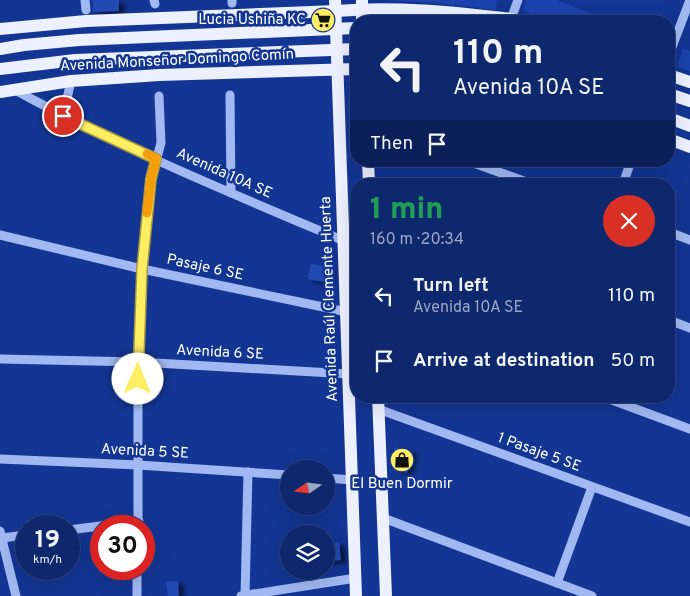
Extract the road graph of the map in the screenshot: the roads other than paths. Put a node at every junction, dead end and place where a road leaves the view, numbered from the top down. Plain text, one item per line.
1 (85, 0) edge
2 (518, 0) edge
3 (690, 0) edge
4 (336, 6) edge
5 (86, 10) dead end
6 (362, 10) edge
7 (475, 15) edge
8 (515, 15) edge
9 (22, 26) junction
10 (350, 28) edge
11 (0, 29) edge
12 (337, 29) junction
13 (675, 39) edge
14 (24, 45) junction
15 (0, 49) edge
16 (338, 49) junction
17 (350, 49) edge
18 (111, 59) junction
19 (0, 69) edge
20 (350, 69) edge
21 (338, 70) junction
22 (675, 77) edge
23 (110, 78) junction
24 (71, 81) junction
25 (690, 82) edge
26 (15, 90) junction
27 (0, 92) edge
28 (230, 95) dead end
29 (159, 96) dead end
30 (675, 96) edge
31 (690, 102) edge
32 (63, 116) junction
33 (675, 120) edge
34 (690, 126) edge
35 (675, 141) edge
36 (690, 147) edge
37 (156, 159) junction
38 (485, 167) edge
39 (515, 178) edge
40 (232, 193) junction
41 (675, 234) edge
42 (0, 235) edge
43 (344, 240) junction
44 (690, 240) edge
45 (142, 269) junction
46 (347, 312) junction
47 (675, 322) edge
48 (690, 328) edge
49 (0, 359) edge
50 (138, 362) junction
51 (349, 374) junction
52 (378, 403) edge
53 (620, 403) edge
54 (690, 429) edge
55 (0, 459) edge
56 (138, 465) junction
57 (248, 472) junction
58 (280, 474) edge
59 (335, 479) edge
60 (352, 480) junction
61 (592, 487) junction
62 (139, 515) edge
63 (383, 518) junction
64 (690, 522) edge
65 (1, 535) edge
66 (15, 535) edge
67 (356, 578) junction
68 (137, 580) edge
69 (557, 584) junction
70 (16, 596) edge
71 (137, 596) edge
72 (244, 596) edge
73 (356, 596) edge
74 (386, 596) edge
75 (592, 596) edge

1 - 5 street
2 - 8 street
3 - 13 street
4 - 6 main road
4 - 9 main road
4 - 12 main road, Avenida Raúl Clemente Huerta
6 - 7 main road
9 - 11 main road
9 - 14 main road
10 - 12 main road, Avenida Monseñor Domingo Comín
12 - 14 main road, Avenida Monseñor Domingo Comín
12 - 16 main road, Avenida Raúl Clemente Huerta
14 - 15 main road, Avenida Monseñor Domingo Comín
16 - 17 main road, Avenida Monseñor Domingo Comín
16 - 18 main road, Avenida Monseñor Domingo Comín
16 - 21 main road, Avenida Raúl Clemente Huerta
18 - 19 main road, Avenida Monseñor Domingo Comín
18 - 23 main road
20 - 21 main road, Avenida Monseñor Domingo Comín
21 - 23 main road, Avenida Monseñor Domingo Comín
21 - 43 main road, Avenida Raúl Clemente Huerta
22 - 25 main road
23 - 24 main road, Avenida Monseñor Domingo Comín
24 - 26 main road, Avenida Monseñor Domingo Comín
24 - 32 street
26 - 27 main road, Avenida Monseñor Domingo Comín
26 - 32 street, Avenida 10A SE
28 - 40 street
29 - 37 street
30 - 31 main road
32 - 37 street, Avenida 10A SE
33 - 34 main road
35 - 36 main road
37 - 40 street, Avenida 10A SE
37 - 45 street
38 - 39 street
40 - 43 street, Avenida 10A SE
41 - 44 street
42 - 45 street, Pasaje 6 SE
43 - 46 main road, Avenida Raúl Clemente Huerta
45 - 46 street, Pasaje 6 SE
45 - 50 street
46 - 51 main road, Avenida Raúl Clemente Huerta
47 - 48 street
49 - 50 street, Avenida 6 SE
50 - 51 street, Avenida 6 SE
50 - 56 street
51 - 60 main road, Avenida Raúl Clemente Huerta
52 - 61 street, 1 Pasaje 5 SE
52 - 63 main road
53 - 54 street
55 - 56 street, Avenida 5 SE
56 - 57 street, Avenida 5 SE
56 - 62 street
57 - 58 street, Avenida 5 SE
57 - 72 street
59 - 60 street
60 - 67 main road, Avenida Raúl Clemente Huerta
61 - 64 street, 1 Pasaje 5 SE
61 - 69 street
63 - 69 street
63 - 74 main road
65 - 66 street
65 - 70 street
67 - 72 street
67 - 73 main road, Avenida Raúl Clemente Huerta
68 - 71 street
69 - 75 street

